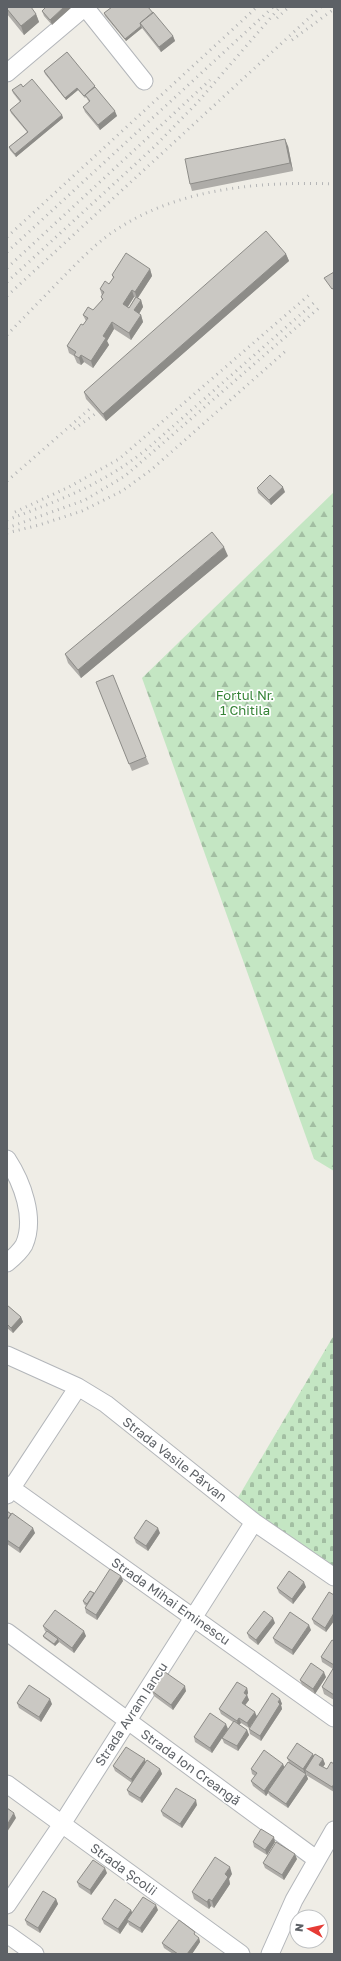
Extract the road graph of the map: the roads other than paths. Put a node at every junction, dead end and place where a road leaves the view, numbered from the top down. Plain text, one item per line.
1 (85, 7) edge
2 (7, 73) edge
3 (144, 81) dead end
4 (7, 1160) edge
5 (7, 1263) edge
6 (7, 1355) edge
7 (78, 1387) junction
8 (9, 1489) edge
9 (254, 1522) junction
10 (334, 1577) edge
11 (193, 1617) junction
12 (7, 1632) edge
13 (334, 1718) edge
14 (127, 1720) junction
15 (7, 1784) edge
16 (62, 1824) junction
17 (334, 1830) edge
18 (316, 1859) junction
19 (7, 1905) edge
20 (7, 1934) edge
21 (35, 1954) edge
22 (241, 1954) edge
23 (270, 1954) edge

1 - 2 street
1 - 3 street
4 - 5 street
6 - 7 street, Strada Vasile Pârvan
7 - 8 street
7 - 9 street, Strada Vasile Pârvan
8 - 11 street, Strada Mihai Eminescu
9 - 10 street, Strada Vasile Pârvan
9 - 11 street, Strada Avram Iancu
11 - 13 street, Strada Mihai Eminescu
11 - 14 street, Strada Avram Iancu
12 - 14 street, Strada Ion Creangă
14 - 16 street, Strada Avram Iancu
14 - 18 street, Strada Ion Creangă
15 - 16 street, Strada Școlii
16 - 19 street, Strada Avram Iancu
16 - 22 street, Strada Școlii
17 - 18 street
18 - 23 street
20 - 21 street

